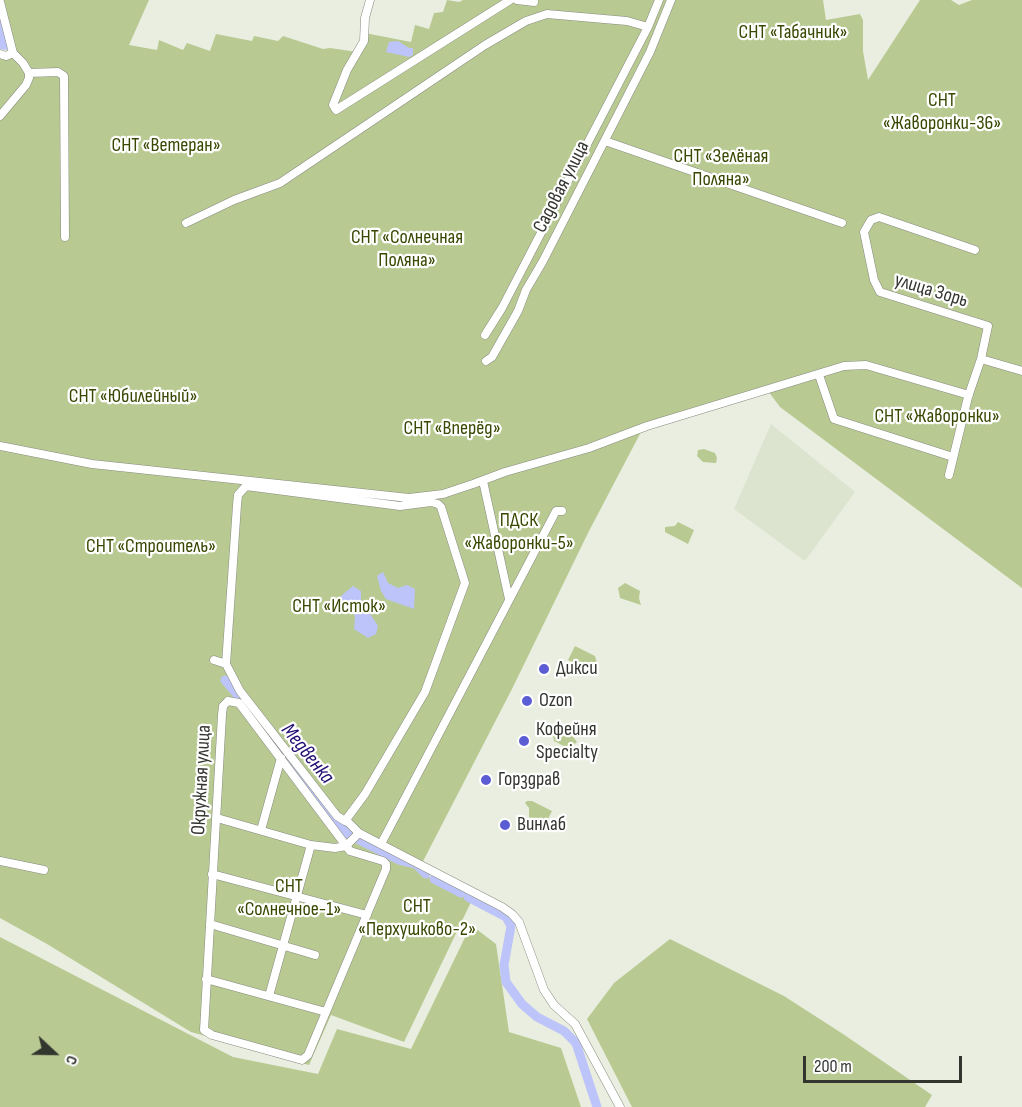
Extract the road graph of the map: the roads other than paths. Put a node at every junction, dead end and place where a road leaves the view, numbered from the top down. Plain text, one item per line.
1 (370, 0) edge
2 (510, 0) edge
3 (517, 0) edge
4 (659, 0) edge
5 (671, 0) edge
6 (0, 2) edge
7 (534, 2) dead end
8 (648, 27) junction
9 (14, 53) junction
10 (0, 54) edge
11 (29, 73) junction
12 (0, 116) edge
13 (604, 141) junction
14 (186, 223) dead end
15 (842, 223) dead end
16 (65, 237) dead end
17 (975, 250) dead end
18 (485, 335) dead end
19 (981, 359) junction
20 (486, 362) dead end
21 (1022, 371) edge
22 (819, 375) junction
23 (969, 395) junction
24 (0, 446) edge
25 (953, 457) junction
26 (949, 475) dead end
27 (483, 481) junction
28 (562, 511) dead end
29 (509, 599) junction
30 (214, 660) dead end
31 (226, 664) junction
32 (281, 758) junction
33 (217, 818) junction
34 (345, 821) junction
35 (261, 830) junction
36 (358, 833) junction
37 (349, 843) junction
38 (381, 844) junction
39 (311, 845) junction
40 (0, 861) edge
41 (44, 870) dead end
42 (212, 874) junction
43 (297, 895) junction
44 (367, 915) junction
45 (210, 924) junction
46 (283, 945) junction
47 (315, 955) dead end
48 (206, 979) junction
49 (269, 996) junction
50 (326, 1012) junction
51 (620, 1107) edge

1 - 2 street
3 - 7 street
4 - 8 street
5 - 13 street, Садовая улица
6 - 9 street
8 - 14 street
8 - 18 street
9 - 10 street
9 - 11 street
11 - 12 street
11 - 16 street
13 - 15 street
13 - 20 street, Садовая улица
17 - 19 street, улица Зорь
19 - 21 street
19 - 23 street
22 - 23 street
22 - 25 street
22 - 27 street
23 - 25 street
24 - 27 street
25 - 26 street
27 - 29 street
28 - 29 street
29 - 38 street
30 - 31 street
31 - 34 street
31 - 34 street
32 - 33 street, Окружная улица
32 - 35 street
32 - 37 street, Окружная улица
33 - 35 street
33 - 42 street, Окружная улица
34 - 36 street
35 - 39 street
36 - 37 street
36 - 38 street
37 - 39 street
37 - 44 street, Окружная улица
38 - 51 street
39 - 43 street
40 - 41 street
42 - 43 street
42 - 45 street, Окружная улица
43 - 44 street
43 - 46 street
44 - 50 street, Окружная улица
45 - 46 street
45 - 48 street, Окружная улица
46 - 47 street
46 - 49 street
48 - 49 street
48 - 50 street, Окружная улица
49 - 50 street

